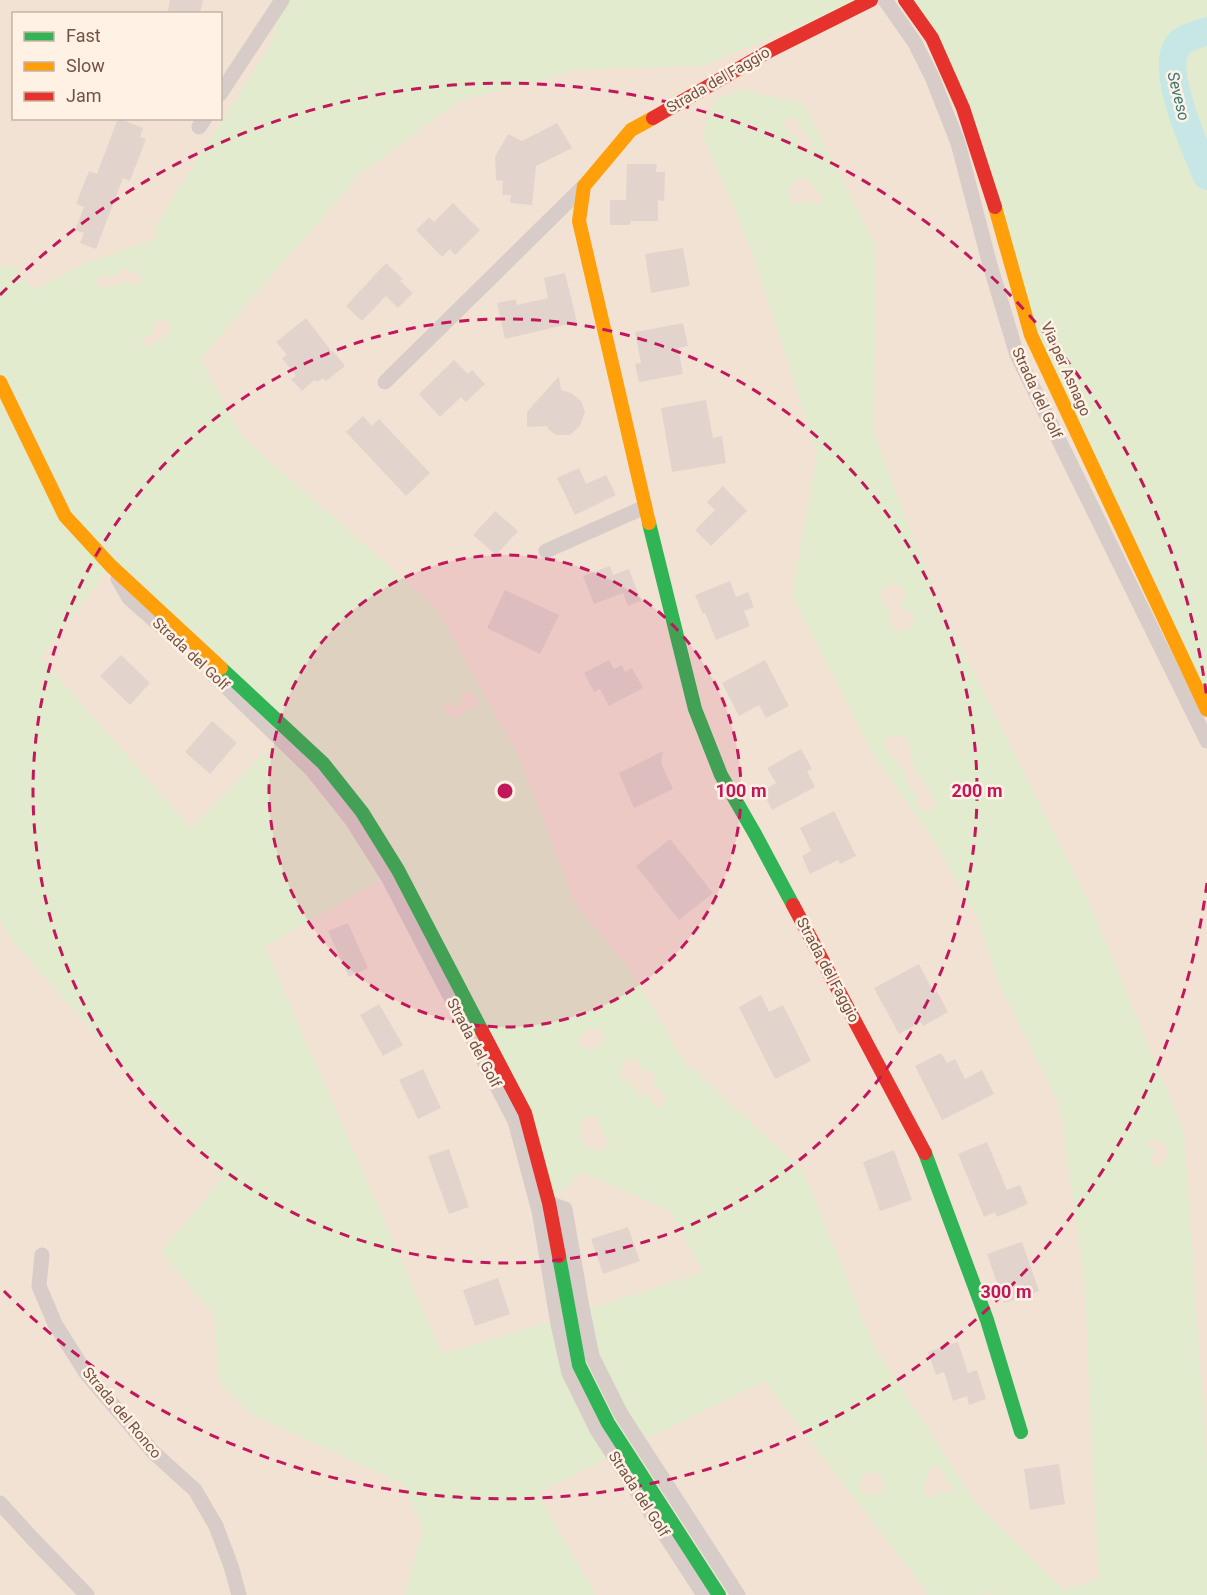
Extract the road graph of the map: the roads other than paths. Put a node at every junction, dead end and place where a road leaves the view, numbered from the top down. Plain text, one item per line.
1 (282, 0) edge
2 (871, 0) edge
3 (885, 0) edge
4 (905, 0) edge
5 (222, 91) edge
6 (584, 186) junction
7 (0, 382) edge
8 (385, 382) dead end
9 (645, 507) junction
10 (546, 551) dead end
11 (111, 566) junction
12 (1207, 710) edge
13 (1207, 741) edge
14 (549, 1203) junction
15 (42, 1255) dead end
16 (1021, 1432) dead end
17 (0, 1503) edge
18 (87, 1595) edge
19 (239, 1595) edge
20 (704, 1595) edge
21 (719, 1595) edge
22 (738, 1595) edge

1 - 5 street
2 - 6 street, Strada del Faggio
3 - 13 street, Strada del Golf
4 - 12 street, Via per Asnago
6 - 8 street, Strada del Faggio
6 - 9 street, Strada del Faggio
7 - 11 street, Strada del Golf
9 - 10 street
9 - 16 street, Strada del Faggio
11 - 14 street, Strada del Golf
11 - 20 street, Strada del Golf
14 - 21 street, Strada del Golf
14 - 22 street, Strada del Golf
15 - 19 street, Strada del Ronco
17 - 18 street

